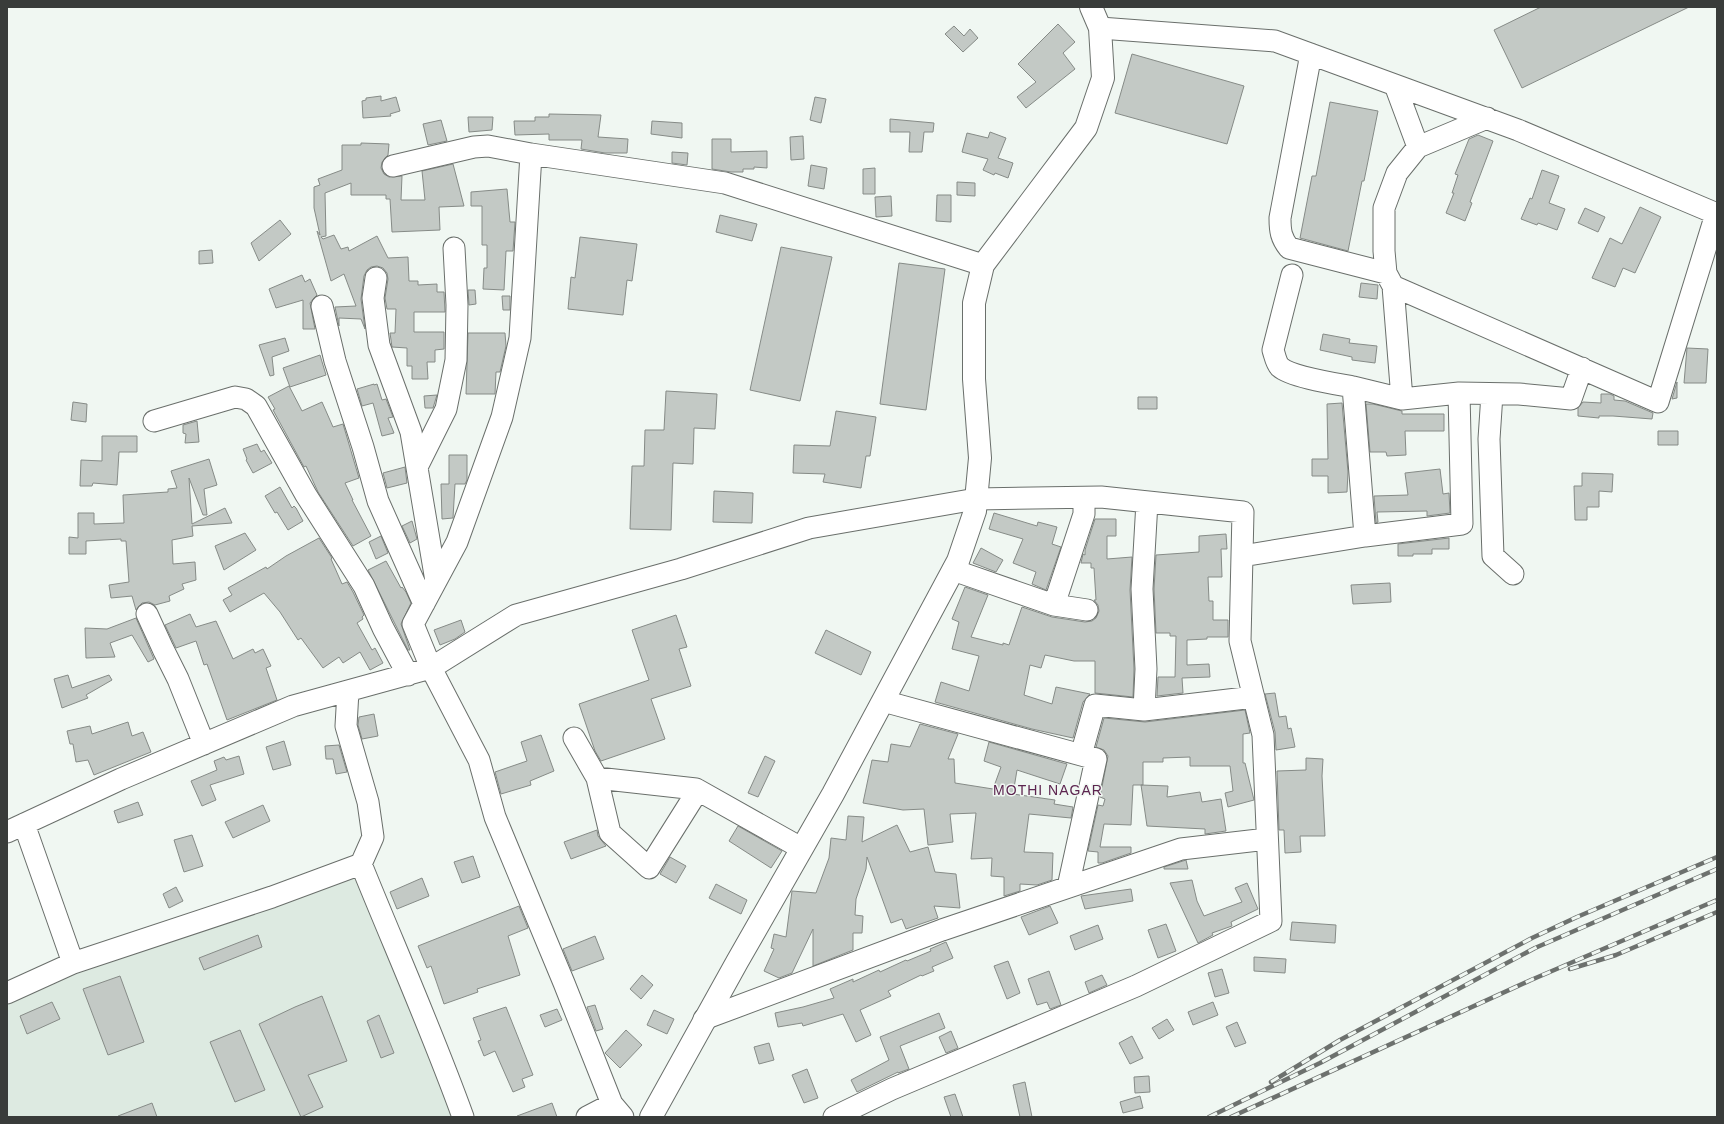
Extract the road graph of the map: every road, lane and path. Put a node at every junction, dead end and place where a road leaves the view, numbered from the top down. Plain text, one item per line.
1 (1091, 7) edge
2 (1100, 28) junction
3 (1311, 54) junction
4 (1395, 85) junction
5 (1487, 118) junction
6 (1418, 147) junction
7 (531, 154) junction
8 (393, 166) dead end
9 (1716, 214) edge
10 (454, 248) dead end
11 (983, 265) junction
12 (1292, 275) dead end
13 (376, 278) dead end
14 (1390, 279) junction
15 (322, 306) dead end
16 (1582, 368) junction
17 (1353, 387) junction
18 (1459, 393) junction
19 (1492, 394) junction
20 (1402, 399) junction
21 (154, 421) dead end
22 (417, 467) junction
23 (1084, 498) junction
24 (976, 499) junction
25 (1147, 502) junction
26 (1365, 536) junction
27 (1242, 556) junction
28 (953, 570) junction
29 (1513, 574) dead end
30 (436, 581) junction
31 (424, 604) junction
32 (1054, 605) junction
33 (1087, 610) dead end
34 (147, 614) dead end
35 (431, 668) junction
36 (408, 675) junction
37 (348, 691) junction
38 (1254, 697) junction
39 (883, 701) junction
40 (1144, 710) junction
41 (574, 738) dead end
42 (204, 744) junction
43 (1081, 755) junction
44 (597, 778) junction
45 (696, 789) junction
46 (15, 828) edge
47 (1267, 839) junction
48 (801, 848) junction
49 (361, 864) junction
50 (1068, 887) junction
51 (73, 963) junction
52 (7, 993) edge
53 (704, 1019) junction
54 (617, 1111) edge
55 (463, 1117) edge
56 (587, 1117) edge
57 (651, 1117) edge
58 (834, 1117) edge

1 - 2 main road
2 - 3 street
2 - 11 main road
3 - 4 street
3 - 14 street
4 - 5 street
4 - 6 street
5 - 6 street
5 - 9 street
6 - 14 street
7 - 8 street
7 - 11 street
7 - 30 street
9 - 16 street
10 - 22 street
11 - 24 main road
12 - 17 street
13 - 22 street
14 - 16 street
14 - 20 street
15 - 31 street
16 - 19 street
17 - 20 street
17 - 26 street
18 - 19 street
18 - 20 street
18 - 26 street
19 - 29 street
21 - 36 street
22 - 30 street
23 - 24 street
23 - 25 street
23 - 32 street
24 - 28 main road
24 - 35 street
25 - 27 street
25 - 40 street
26 - 27 street
27 - 38 street
28 - 32 street
28 - 39 main road
30 - 31 street
31 - 35 street
32 - 33 street
34 - 42 street
35 - 36 street
35 - 54 street
36 - 37 street
37 - 42 street
37 - 49 street
38 - 40 street
38 - 47 street
39 - 43 street
39 - 48 main road
40 - 43 street
41 - 44 street
42 - 46 street
43 - 50 street
44 - 45 street
44 - 45 street
45 - 48 street
46 - 51 street
47 - 50 street
47 - 58 street
48 - 53 main road
49 - 51 street
49 - 55 street
50 - 53 street
51 - 52 street
53 - 57 main road
54 - 56 street

